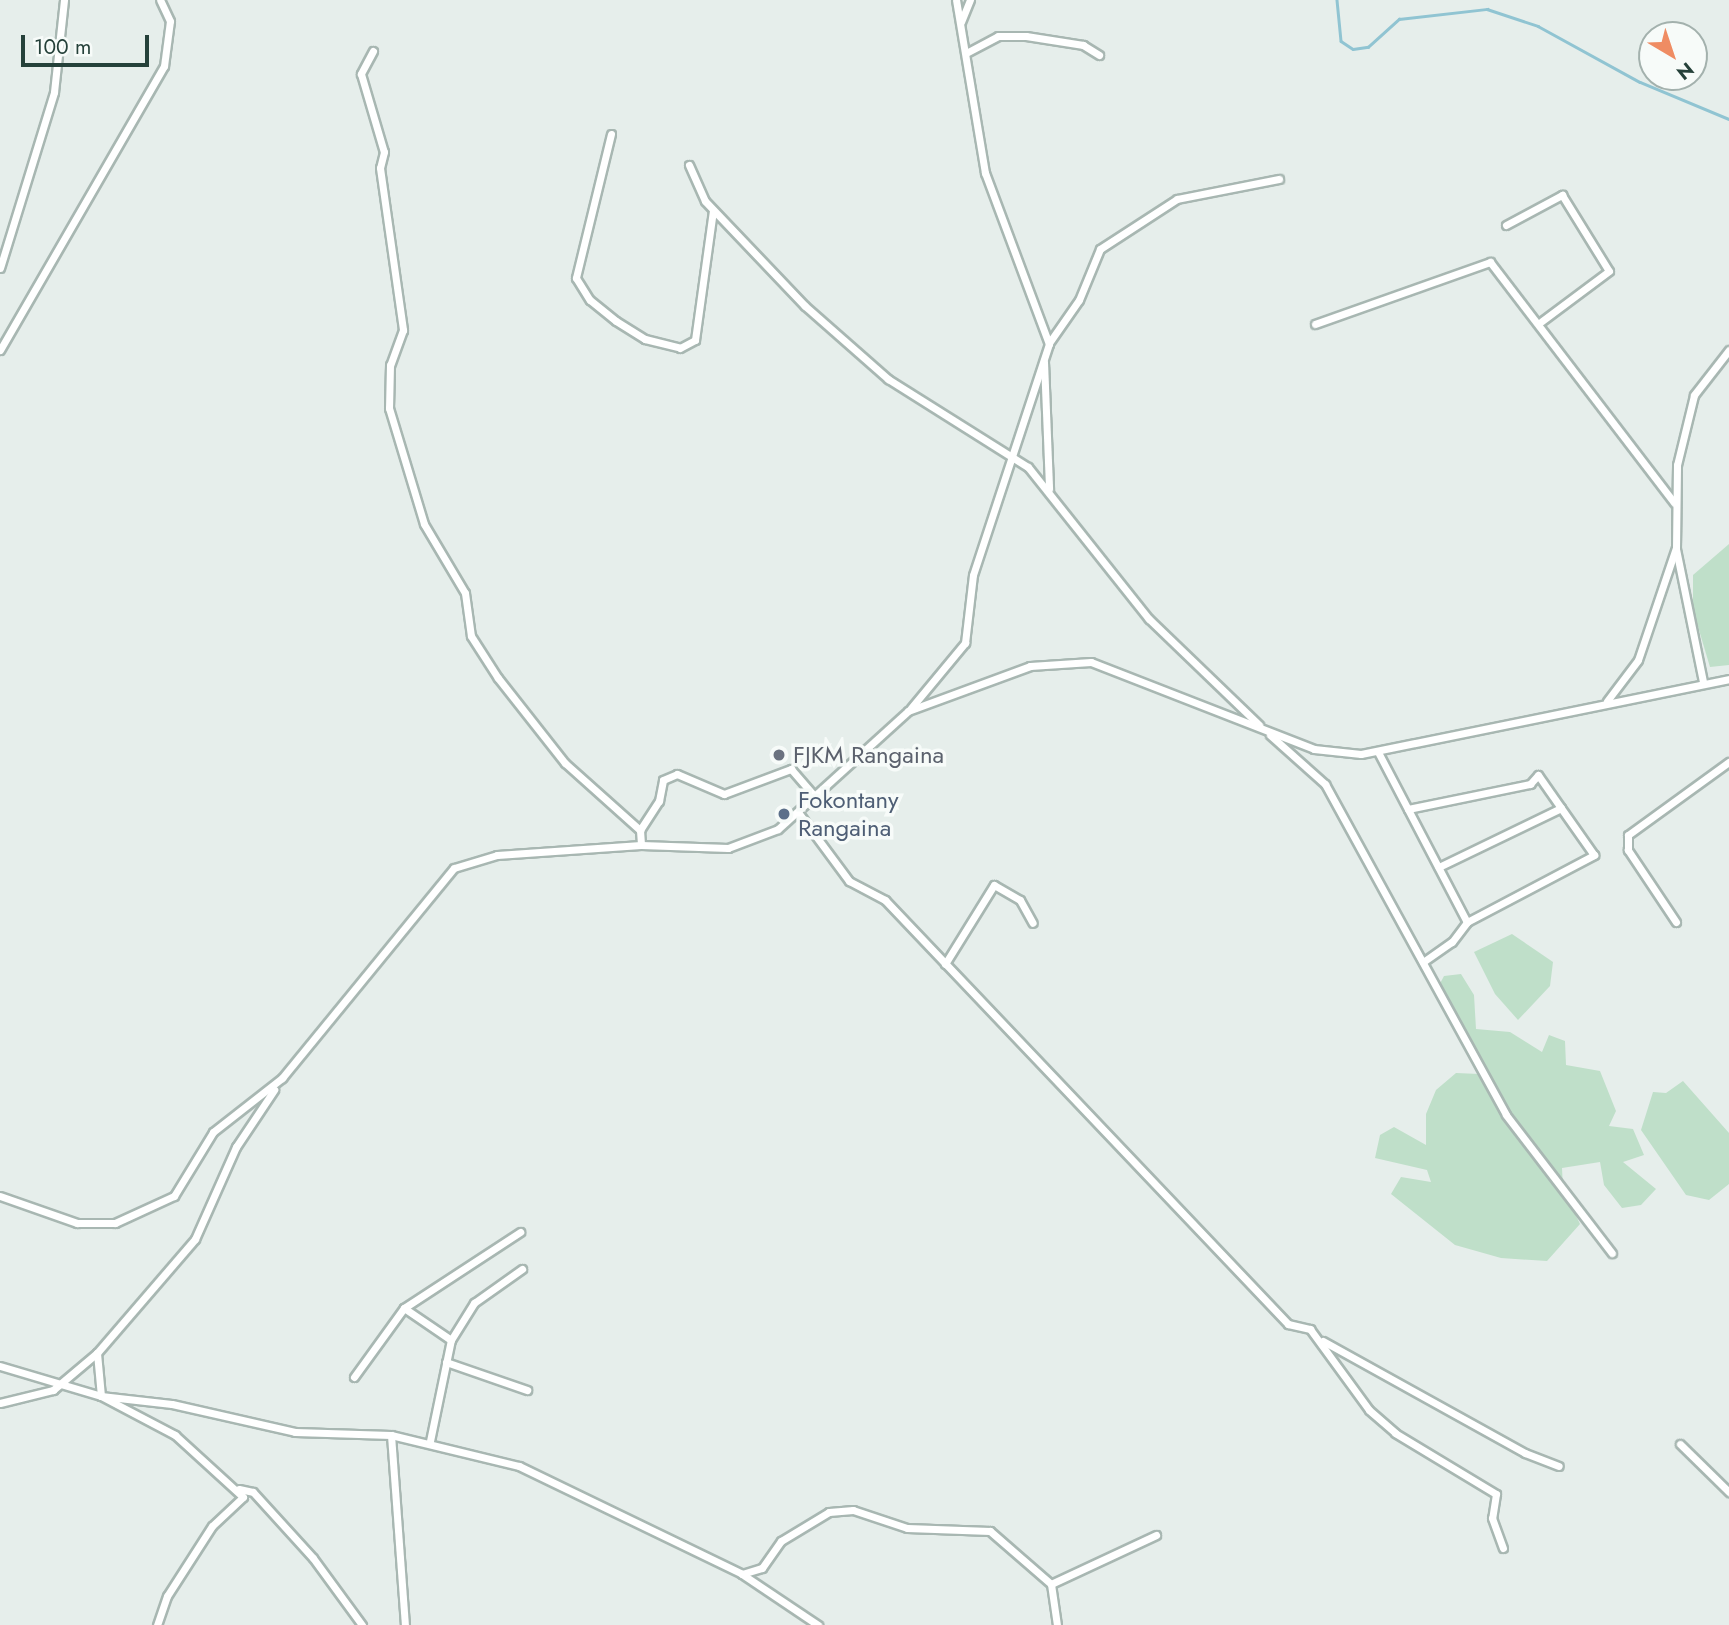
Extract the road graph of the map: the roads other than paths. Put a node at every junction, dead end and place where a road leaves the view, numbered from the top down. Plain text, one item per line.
1 (64, 0) edge
2 (160, 0) edge
3 (956, 0) edge
4 (970, 0) edge
5 (961, 22) junction
6 (373, 51) dead end
7 (968, 52) junction
8 (1099, 55) dead end
9 (611, 134) dead end
10 (689, 165) dead end
11 (1279, 179) dead end
12 (713, 211) junction
13 (1506, 225) dead end
14 (0, 268) edge
15 (1542, 321) junction
16 (1315, 324) dead end
17 (1049, 344) junction
18 (1729, 350) edge
19 (0, 351) edge
20 (1044, 362) junction
21 (1016, 456) junction
22 (1049, 490) junction
23 (1674, 503) junction
24 (1676, 548) junction
25 (1729, 679) edge
26 (1703, 682) junction
27 (1607, 701) junction
28 (908, 711) junction
29 (1265, 730) junction
30 (1377, 752) junction
31 (1729, 762) edge
32 (815, 797) junction
33 (1561, 808) junction
34 (1408, 809) junction
35 (798, 813) junction
36 (640, 830) junction
37 (641, 845) junction
38 (1438, 867) junction
39 (1467, 922) junction
40 (1676, 922) dead end
41 (1033, 923) dead end
42 (1423, 962) junction
43 (945, 964) junction
44 (282, 1078) junction
45 (0, 1196) edge
46 (520, 1232) dead end
47 (1612, 1253) dead end
48 (522, 1269) dead end
49 (404, 1308) junction
50 (1319, 1339) junction
51 (450, 1340) junction
52 (97, 1353) junction
53 (446, 1362) junction
54 (0, 1368) edge
55 (354, 1377) dead end
56 (60, 1384) junction
57 (527, 1390) dead end
58 (101, 1396) junction
59 (0, 1403) edge
60 (391, 1435) junction
61 (430, 1441) junction
62 (1680, 1444) dead end
63 (1559, 1466) dead end
64 (239, 1489) junction
65 (1729, 1492) edge
66 (1156, 1535) dead end
67 (1503, 1548) dead end
68 (742, 1574) junction
69 (1051, 1584) junction
70 (157, 1625) edge
71 (362, 1625) edge
72 (405, 1625) edge
73 (818, 1625) edge
74 (1057, 1625) edge

1 - 14 street
2 - 19 street
3 - 5 street
4 - 5 street
5 - 7 street
6 - 36 street
7 - 8 street
7 - 17 street
9 - 12 street
10 - 12 street
11 - 17 street
12 - 21 street
13 - 15 street
15 - 16 street
15 - 23 street
17 - 20 street
18 - 23 street
20 - 21 street
20 - 22 street
21 - 22 street
21 - 28 street
22 - 29 street
23 - 24 street
24 - 26 street
24 - 27 street
25 - 26 street
26 - 27 street
27 - 30 street
28 - 29 street
28 - 32 street
29 - 30 street
29 - 42 street
30 - 34 street
31 - 40 street
32 - 35 street
32 - 36 street
33 - 34 street
33 - 38 street
33 - 39 street
34 - 38 street
35 - 37 street
35 - 43 street
36 - 37 street
37 - 44 street
38 - 39 street
39 - 42 street
41 - 43 street
42 - 47 street
43 - 50 street
44 - 45 street
44 - 52 street
46 - 49 street
48 - 51 street
49 - 51 street
49 - 55 street
50 - 63 street
50 - 67 street
51 - 53 street
52 - 56 street
52 - 58 street
53 - 57 street
53 - 61 street
54 - 56 street
56 - 58 street
56 - 59 street
58 - 60 street
58 - 64 street
60 - 61 street
60 - 72 street
61 - 68 street
62 - 65 street
64 - 70 street
64 - 71 street
66 - 69 street
68 - 69 street
68 - 73 street
69 - 74 street

